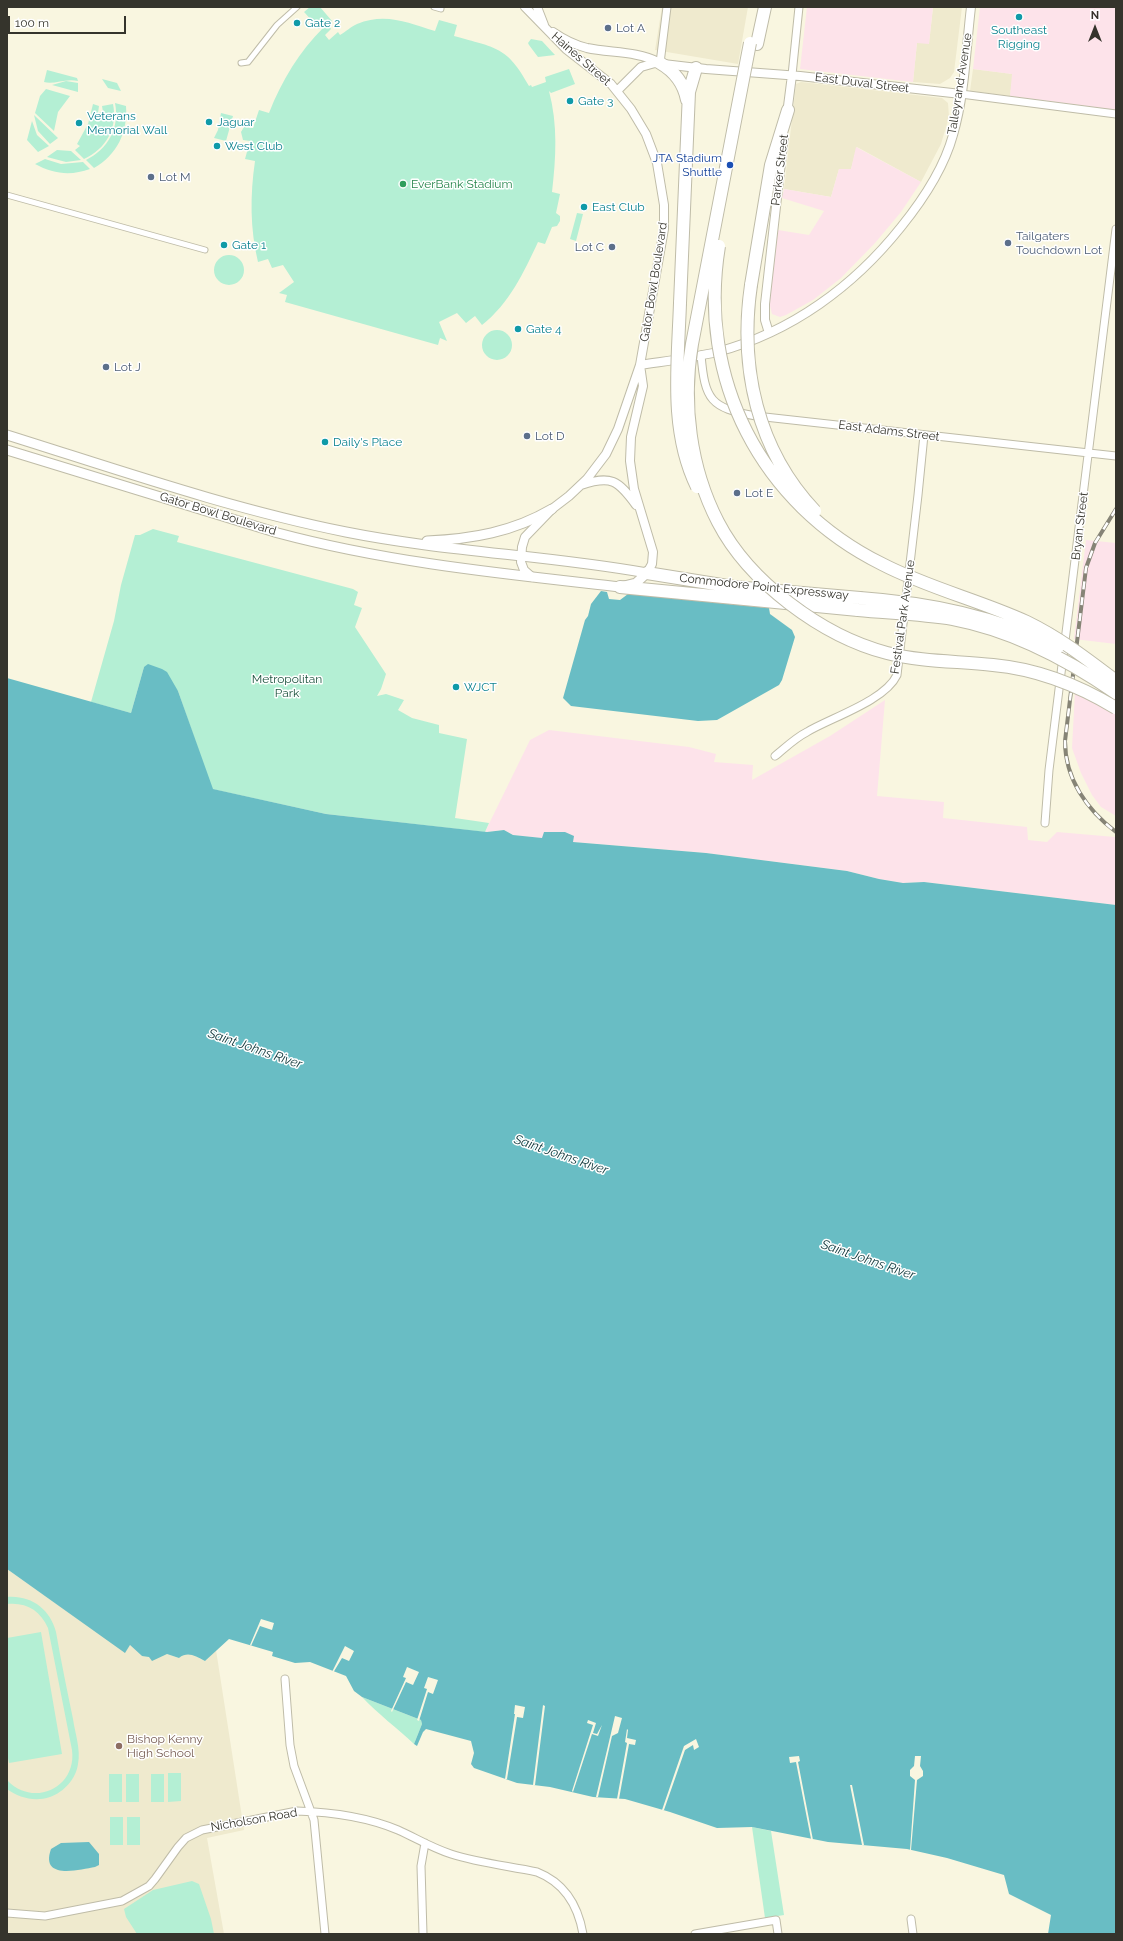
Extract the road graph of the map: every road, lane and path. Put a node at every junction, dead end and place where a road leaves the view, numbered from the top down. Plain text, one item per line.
1 (297, 7) edge
2 (434, 7) edge
3 (525, 7) edge
4 (537, 7) edge
5 (668, 7) edge
6 (756, 7) edge
7 (764, 7) edge
8 (799, 7) edge
9 (971, 7) edge
10 (441, 9) dead end
11 (545, 28) junction
12 (753, 44) junction
13 (241, 63) dead end
14 (660, 63) junction
15 (696, 68) junction
16 (792, 75) junction
17 (617, 91) junction
18 (960, 94) junction
19 (688, 108) junction
20 (788, 110) junction
21 (1116, 114) edge
22 (7, 195) edge
23 (1116, 229) edge
24 (205, 250) dead end
25 (769, 333) junction
26 (701, 356) junction
27 (640, 365) junction
28 (7, 434) edge
29 (924, 436) junction
30 (7, 450) edge
31 (1088, 454) junction
32 (1116, 456) edge
33 (581, 485) junction
34 (552, 509) junction
35 (640, 510) junction
36 (718, 523) junction
37 (397, 541) junction
38 (521, 555) junction
39 (876, 561) junction
40 (432, 565) joint
41 (647, 573) junction
42 (532, 577) junction
43 (620, 587) junction
44 (1116, 681) edge
45 (1116, 693) edge
46 (1116, 708) edge
47 (775, 756) dead end
48 (1045, 823) dead end
49 (285, 1679) dead end
50 (310, 1811) junction
51 (425, 1843) junction
52 (7, 1913) edge
53 (911, 1919) dead end
54 (325, 1934) edge
55 (423, 1934) edge
56 (582, 1934) edge
57 (695, 1934) edge
58 (778, 1934) edge
59 (913, 1934) edge

1 - 13 street
2 - 10 street
3 - 11 street, Haines Street
4 - 11 street, Haines Street
5 - 14 street
6 - 12 highway
7 - 12 highway
8 - 16 street, Parker Street
9 - 18 street, Talleyrand Avenue
11 - 14 street
11 - 17 street, Haines Street
12 - 36 highway, bridge
12 - 39 highway, bridge
14 - 15 street, East Duval Street
14 - 17 street, East Duval Street
14 - 19 highway
15 - 16 street, East Duval Street
15 - 19 highway
16 - 18 street, East Duval Street
16 - 20 street, Parker Street
17 - 27 street, Gator Bowl Boulevard
18 - 21 street, East Duval Street
18 - 25 street, Talleyrand Avenue
19 - 36 highway, bridge
20 - 25 street, Parker Street
20 - 39 highway, bridge
22 - 24 street
23 - 31 street, Bryan Street
25 - 26 street, Talleyrand Avenue
26 - 27 street, Talleyrand Avenue
26 - 29 street, East Adams Street
27 - 33 street, Gator Bowl Boulevard
27 - 35 street, Gator Bowl Boulevard
28 - 37 main road, Gator Bowl Boulevard
29 - 31 street, East Adams Street
29 - 47 street, Festival Park Avenue
30 - 40 main road, Gator Bowl Boulevard
31 - 32 street, East Adams Street
31 - 48 street, Bryan Street
33 - 34 street, Gator Bowl Boulevard
33 - 35 street
34 - 37 main road
34 - 38 street, Gator Bowl Boulevard
35 - 41 street, Gator Bowl Boulevard
36 - 46 highway, bridge
37 - 38 main road, Commodore Point Expressway
38 - 41 main road, Commodore Point Expressway
38 - 42 street
39 - 44 highway, bridge
40 - 42 main road, Commodore Point Expressway
41 - 43 main road
41 - 44 highway, Commodore Point Expressway, bridge
42 - 43 main road, Commodore Point Expressway
43 - 45 highway, Commodore Point Expressway, bridge
49 - 50 street
50 - 51 street, Nicholson Road
50 - 52 street, Nicholson Road
50 - 54 street
51 - 55 street
51 - 56 street, Nicholson Road
53 - 59 street
57 - 58 street

